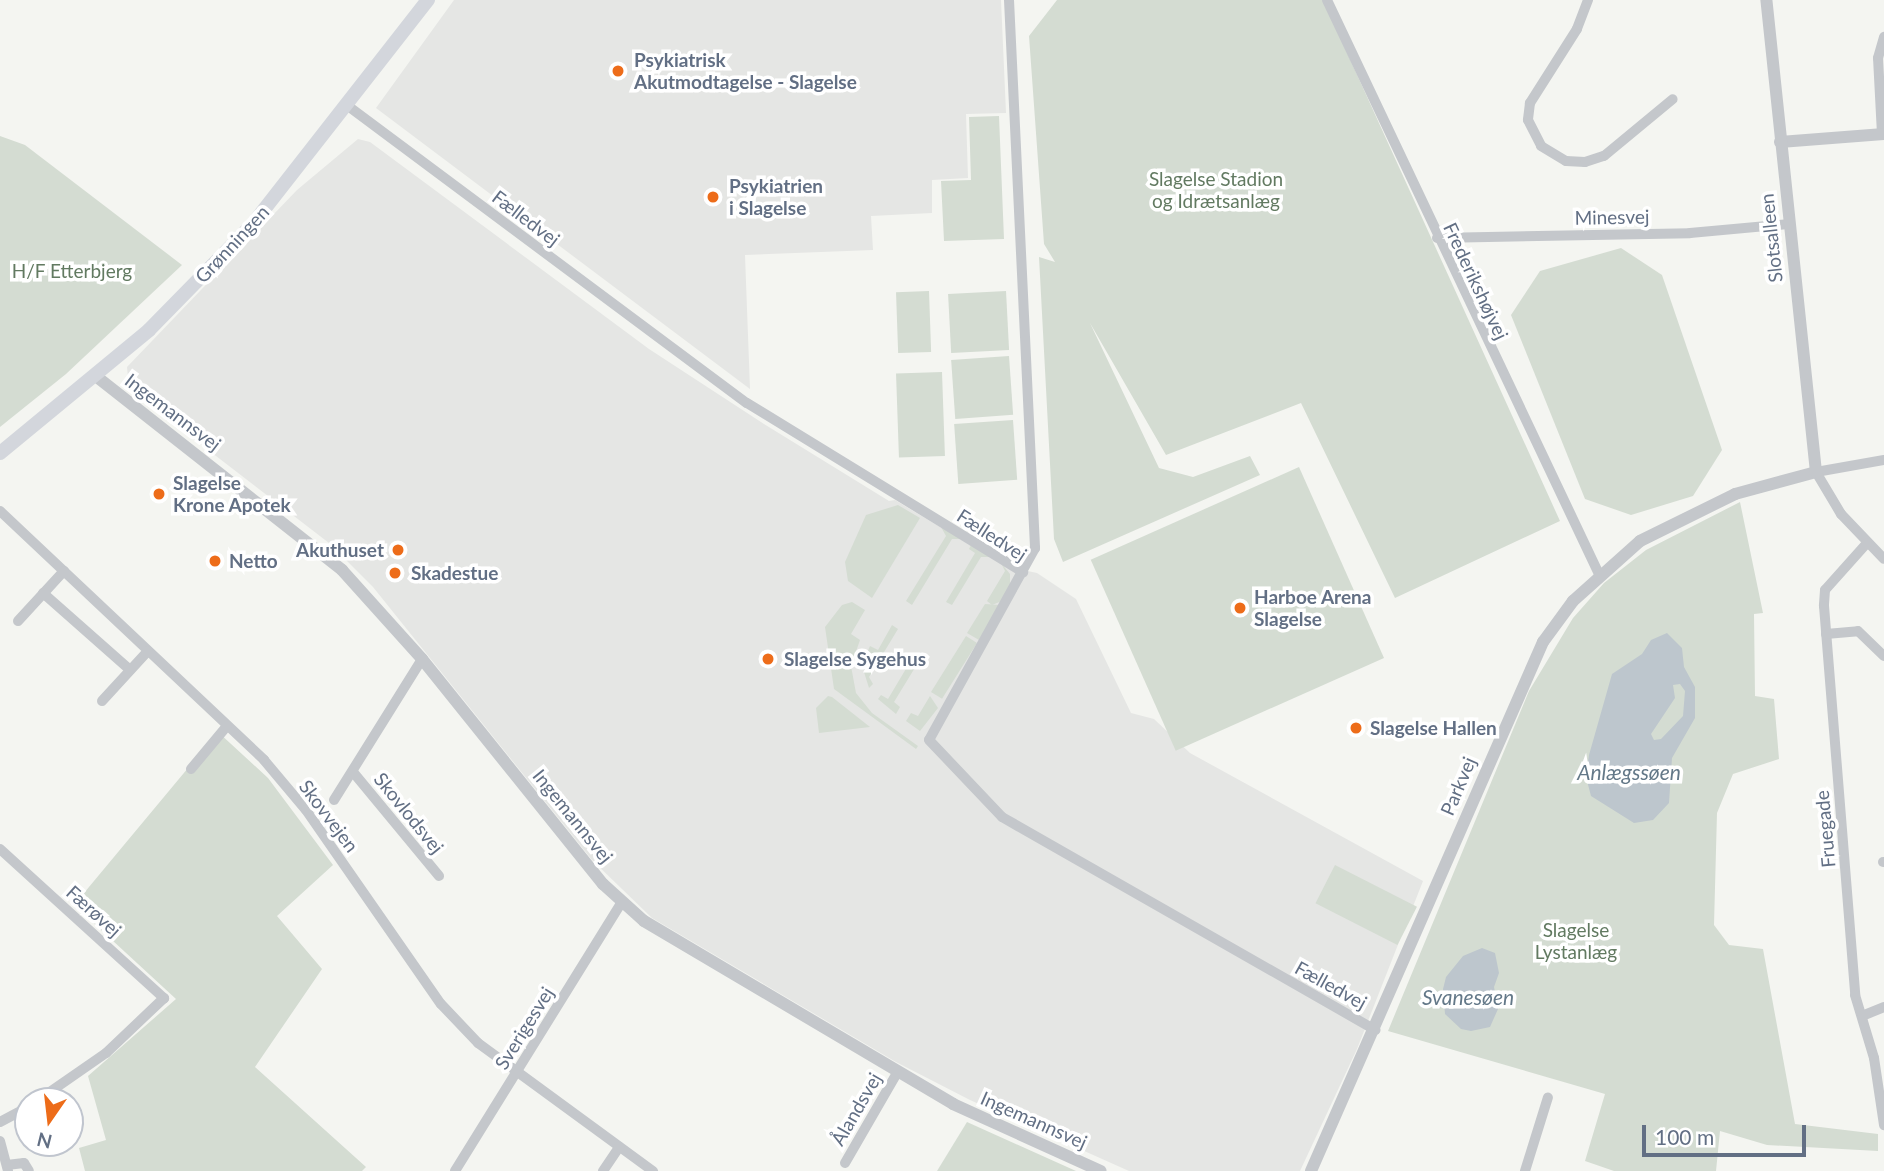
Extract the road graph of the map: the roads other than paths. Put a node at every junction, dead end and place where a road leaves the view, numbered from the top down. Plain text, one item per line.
1 (428, 0) edge
2 (1009, 0) edge
3 (1326, 0) edge
4 (1588, 0) edge
5 (1766, 0) edge
6 (1884, 37) edge
7 (1674, 99) dead end
8 (348, 106) junction
9 (1883, 134) edge
10 (1780, 142) junction
11 (1788, 224) junction
12 (1437, 238) junction
13 (97, 377) junction
14 (0, 453) edge
15 (1884, 460) edge
16 (1816, 472) junction
17 (0, 511) edge
18 (1867, 543) junction
19 (1884, 559) edge
20 (64, 571) junction
21 (1023, 572) junction
22 (1599, 574) junction
23 (43, 593) junction
24 (18, 621) dead end
25 (1826, 634) junction
26 (148, 651) junction
27 (1884, 656) edge
28 (422, 659) junction
29 (130, 670) junction
30 (102, 701) dead end
31 (227, 726) junction
32 (191, 769) dead end
33 (353, 772) junction
34 (334, 800) dead end
35 (0, 849) edge
36 (439, 876) dead end
37 (622, 902) junction
38 (1884, 1007) edge
39 (1862, 1016) junction
40 (1376, 1030) junction
41 (897, 1073) junction
42 (516, 1074) junction
43 (57, 1087) edge
44 (1548, 1097) dead end
45 (1884, 1125) edge
46 (0, 1141) edge
47 (619, 1147) junction
48 (845, 1163) dead end
49 (8, 1168) edge
50 (29, 1171) edge
51 (455, 1171) edge
52 (603, 1171) edge
53 (653, 1171) edge
54 (1101, 1171) edge
55 (1311, 1171) edge
56 (1525, 1171) edge

1 - 8 main road, Grønningen
2 - 21 street
3 - 12 street, Frederikshøjvej
4 - 7 street
5 - 10 street, Slotsalleen
6 - 9 street
8 - 13 main road, Grønningen
8 - 21 street, Fælledvej
9 - 10 street
10 - 11 street, Slotsalleen
11 - 12 street, Minesvej
11 - 16 street, Slotsalleen
12 - 22 street, Frederikshøjvej
13 - 14 main road, Grønningen
13 - 28 street, Ingemannsvej
15 - 16 street
16 - 18 street
16 - 22 street, Parkvej
17 - 20 street, Skovvejen
18 - 19 street
18 - 25 street, Fruegade
20 - 23 street
20 - 26 street, Skovvejen
21 - 40 street, Fælledvej
22 - 40 street, Parkvej
23 - 24 street
23 - 29 street
25 - 27 street
25 - 39 street, Fruegade
26 - 29 street
26 - 31 street, Skovvejen
28 - 33 street, Skovlodsvej
28 - 37 street, Ingemannsvej
29 - 30 street
31 - 32 street
31 - 42 street, Skovvejen
33 - 34 street, Skovlodsvej
33 - 36 street, Skovlodsvej
35 - 43 street, Færøvej
37 - 41 street, Ingemannsvej
37 - 42 street, Sverigesvej
38 - 39 street
39 - 45 street, Fruegade
40 - 55 street, Parkvej
41 - 48 street, Ålandsvej
41 - 54 street, Ingemannsvej
42 - 47 street, Skovvejen
42 - 51 street, Sverigesvej
44 - 56 street
46 - 49 street
47 - 52 street
47 - 53 street, Skovvejen
49 - 50 street

